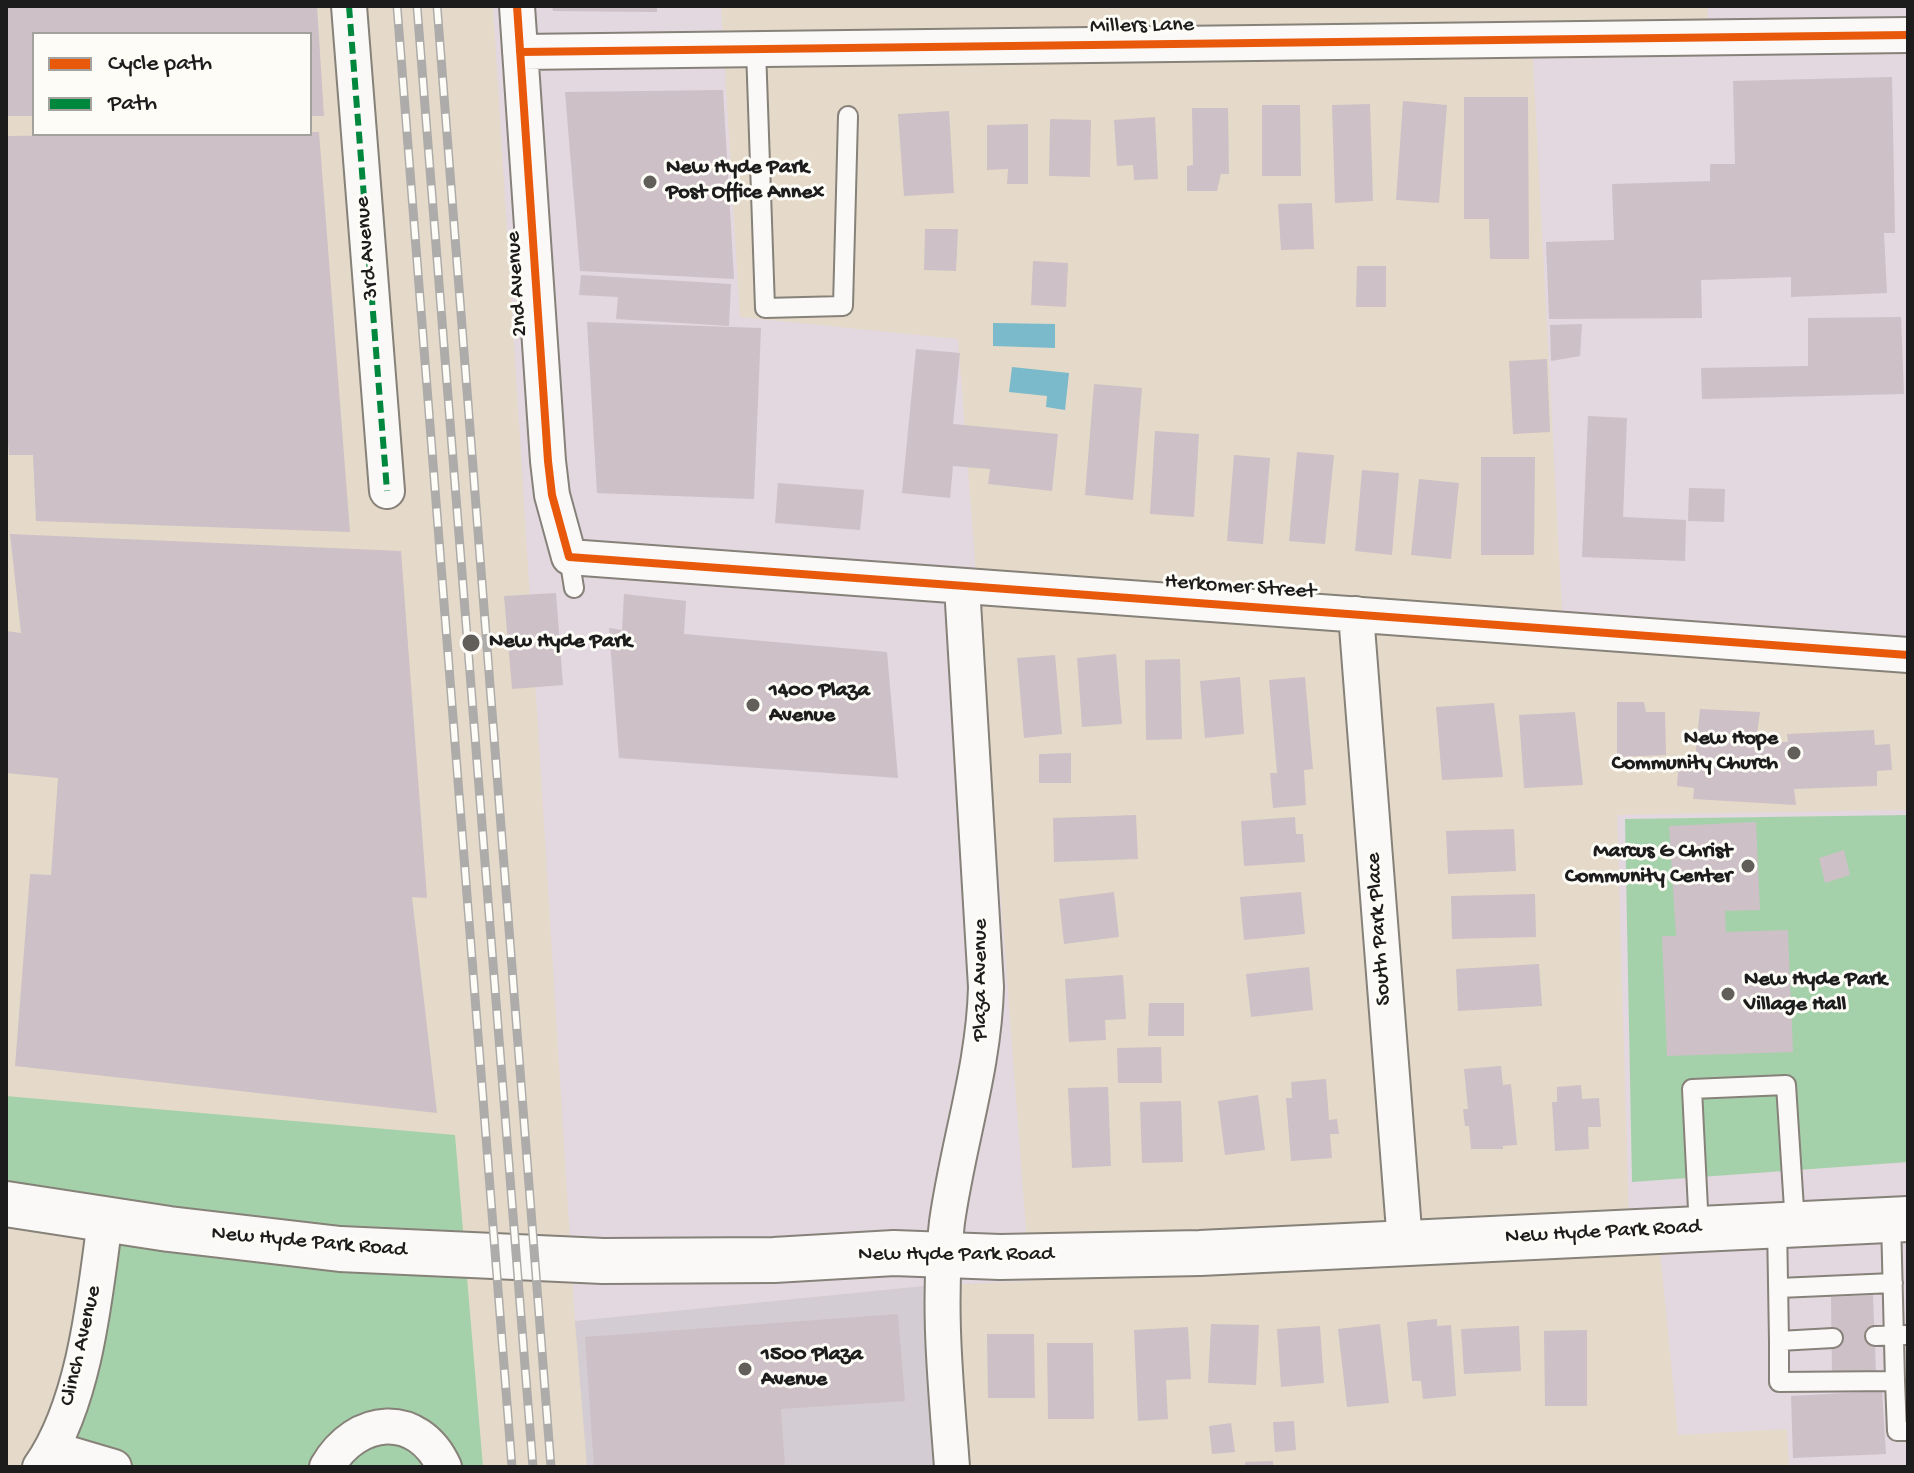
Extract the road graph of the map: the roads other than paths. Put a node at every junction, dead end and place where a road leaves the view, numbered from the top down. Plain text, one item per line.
1 (349, 6) edge
2 (517, 6) edge
3 (1908, 35) edge
4 (756, 49) junction
5 (520, 52) junction
6 (848, 116) dead end
7 (387, 491) dead end
8 (571, 572) joint
9 (962, 586) junction
10 (1356, 614) junction
11 (1908, 655) edge
12 (6, 1204) edge
13 (1900, 1219) edge
14 (105, 1220) junction
15 (1786, 1224) junction
16 (1699, 1229) junction
17 (1405, 1243) junction
18 (944, 1255) junction
19 (1893, 1283) junction
20 (1779, 1288) junction
21 (1892, 1336) edge
22 (1833, 1338) dead end
23 (1779, 1341) junction
24 (1895, 1381) junction
25 (1908, 1431) edge
26 (46, 1458) edge
27 (114, 1467) edge
28 (327, 1467) edge
29 (444, 1467) edge
30 (952, 1467) edge

1 - 7 street, 3rd Avenue
2 - 5 street, 2nd Avenue
3 - 4 street, Millers Lane
4 - 5 street, Millers Lane
4 - 6 lane
5 - 8 street, 2nd Avenue
8 - 9 street, Herkomer Street
9 - 10 street, Herkomer Street
9 - 18 street, Plaza Avenue
10 - 11 street, Herkomer Street
10 - 17 street, South Park Place
12 - 14 main road, New Hyde Park Road
13 - 15 main road, New Hyde Park Road
13 - 19 lane
14 - 18 main road, New Hyde Park Road
14 - 26 street, Clinch Avenue
15 - 16 main road, New Hyde Park Road
15 - 16 lane
15 - 20 lane
16 - 17 main road, New Hyde Park Road
17 - 18 main road, New Hyde Park Road
18 - 30 street, Plaza Avenue
19 - 20 lane
19 - 21 lane
20 - 23 lane
21 - 24 lane
22 - 23 lane
23 - 24 lane
24 - 25 lane
26 - 27 street
28 - 29 street

